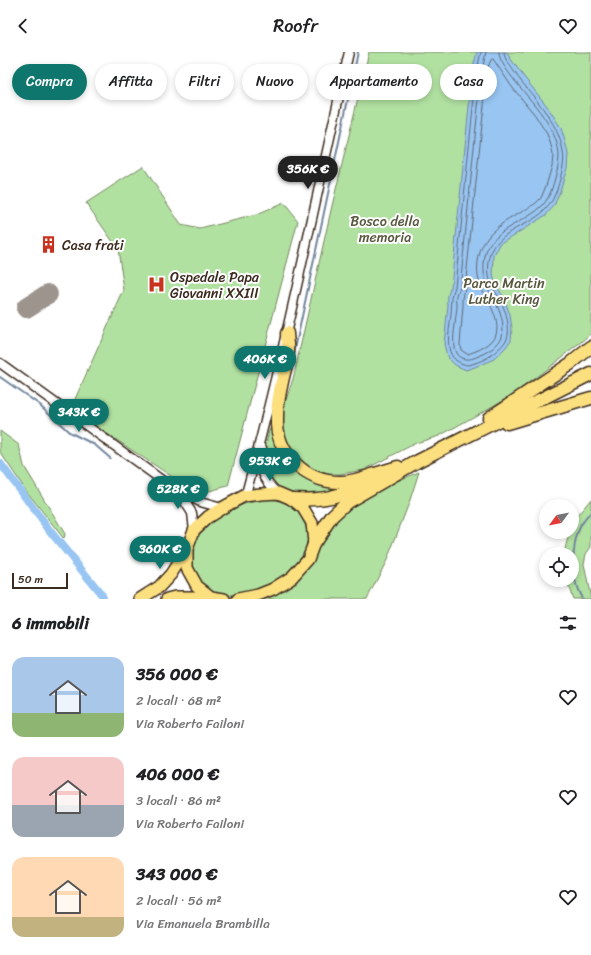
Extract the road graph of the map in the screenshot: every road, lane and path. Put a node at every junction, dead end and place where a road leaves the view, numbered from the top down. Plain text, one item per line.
1 (349, 52) edge
2 (287, 333) junction
3 (591, 347) edge
4 (0, 363) edge
5 (591, 374) edge
6 (591, 398) edge
7 (263, 432) junction
8 (473, 434) junction
9 (421, 460) junction
10 (400, 470) junction
11 (170, 486) junction
12 (278, 493) junction
13 (244, 496) junction
14 (292, 499) junction
15 (222, 508) junction
16 (194, 530) junction
17 (314, 543) junction
18 (187, 549) junction
19 (211, 596) junction
20 (140, 599) edge
21 (167, 599) edge
22 (224, 599) edge
23 (238, 599) edge

1 - 2 street
2 - 7 street
2 - 9 highway
3 - 9 highway
4 - 11 street
5 - 8 highway
6 - 8 highway
7 - 12 street
7 - 13 street
8 - 9 highway
9 - 10 highway
10 - 14 highway
10 - 17 highway
11 - 15 street
11 - 16 street
12 - 13 main road
12 - 14 main road
13 - 15 main road
14 - 17 main road
15 - 16 main road
16 - 18 main road
17 - 23 main road
18 - 19 main road
18 - 20 main road
19 - 21 main road
19 - 22 main road

